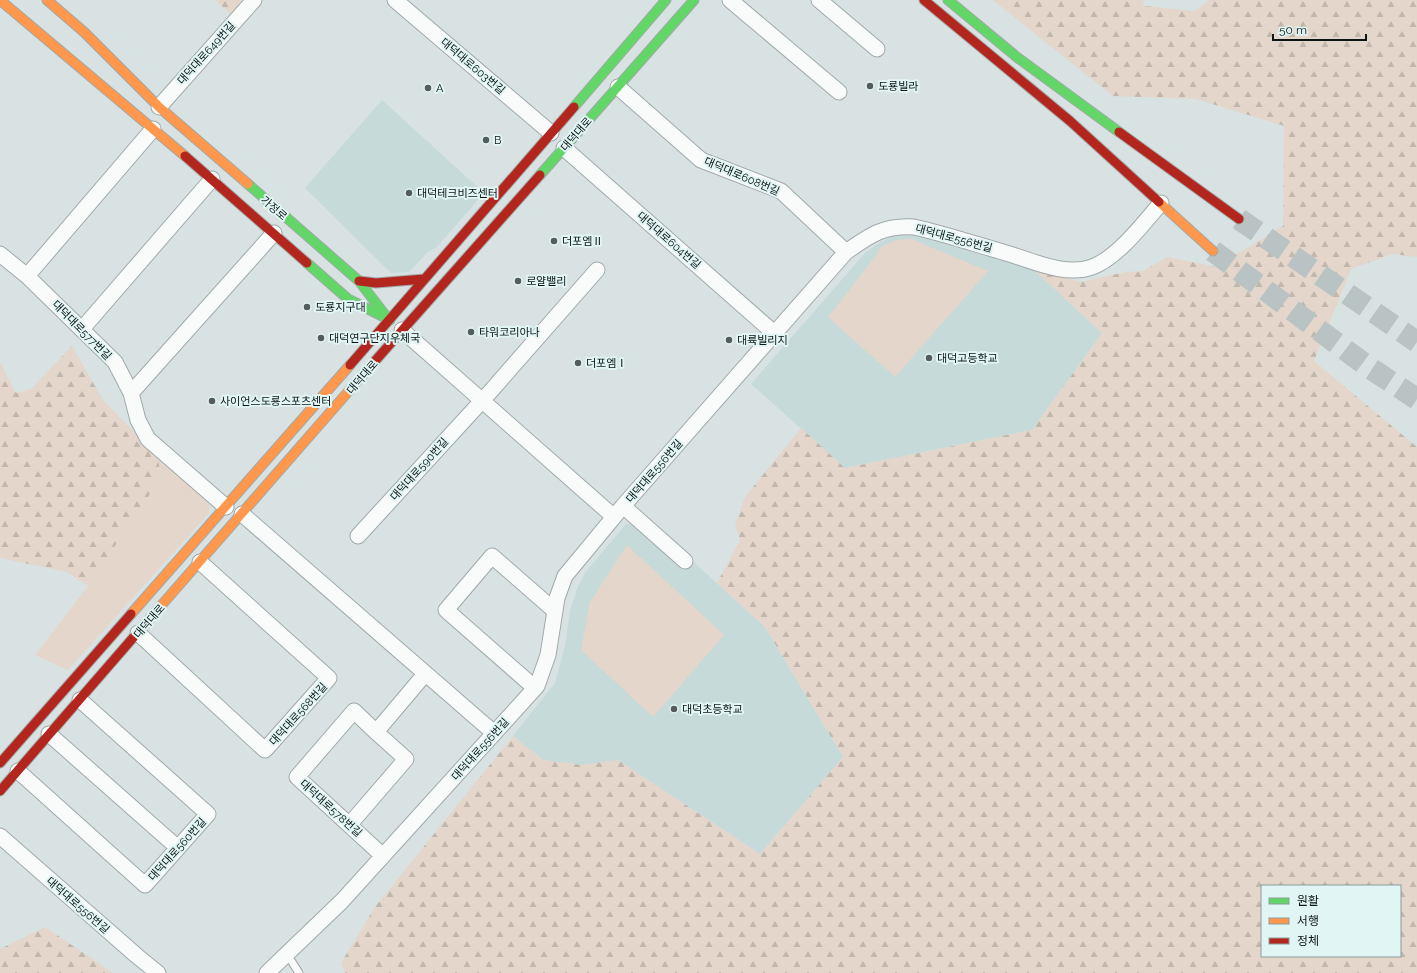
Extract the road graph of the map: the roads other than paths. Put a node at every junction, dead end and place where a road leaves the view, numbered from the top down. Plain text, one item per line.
1 (0, 0) edge
2 (47, 0) edge
3 (254, 0) edge
4 (395, 0) edge
5 (666, 0) edge
6 (694, 0) edge
7 (730, 0) edge
8 (820, 0) edge
9 (924, 0) edge
10 (948, 0) edge
11 (877, 49) dead end
12 (618, 87) junction
13 (839, 92) dead end
14 (159, 107) junction
15 (153, 129) junction
16 (551, 132) junction
17 (564, 148) junction
18 (212, 179) junction
19 (1161, 203) junction
20 (1239, 219) tunnel mouth
21 (274, 233) junction
22 (1213, 251) tunnel mouth
23 (846, 252) junction
24 (0, 254) edge
25 (597, 270) dead end
26 (27, 276) junction
27 (424, 279) junction
28 (359, 281) junction
29 (390, 320) junction
30 (82, 329) junction
31 (402, 330) junction
32 (774, 332) junction
33 (130, 393) junction
34 (481, 401) junction
35 (226, 507) junction
36 (618, 512) junction
37 (242, 514) junction
38 (358, 536) dead end
39 (685, 561) dead end
40 (200, 562) junction
41 (555, 611) junction
42 (138, 633) junction
43 (425, 674) junction
44 (535, 688) junction
45 (80, 700) junction
46 (376, 732) junction
47 (494, 733) junction
48 (49, 734) junction
49 (0, 763) edge
50 (18, 771) junction
51 (0, 791) edge
52 (350, 824) junction
53 (0, 836) edge
54 (178, 848) junction
55 (383, 856) junction
56 (287, 954) junction
57 (158, 973) edge
58 (267, 973) edge
59 (298, 973) edge

1 - 15 main road, 가정로
2 - 14 main road, 가정로
3 - 14 street, 대덕대로649번길
4 - 16 street, 대덕대로603번길
5 - 16 main road, 대덕대로
6 - 12 main road, 대덕대로
7 - 13 street
8 - 11 street
9 - 19 main road
10 - 20 main road
12 - 17 main road, 대덕대로
12 - 23 street, 대덕대로608번길
14 - 28 main road, 가정로
15 - 18 main road, 가정로
15 - 26 street
16 - 27 main road, 대덕대로
17 - 31 main road, 대덕대로
17 - 32 street, 대덕대로604번길
18 - 21 main road, 가정로
18 - 30 street
19 - 22 main road
19 - 23 street, 대덕대로556번길
21 - 29 main road, 가정로
21 - 33 street, 가정로
23 - 32 street, 대덕대로556번길
24 - 26 street, 대덕대로577번길
25 - 34 street, 대덕대로590번길
26 - 30 street, 대덕대로577번길
27 - 28 main road
27 - 29 main road, 대덕대로
28 - 29 main road, 가정로
29 - 35 main road, 대덕대로
30 - 33 street, 대덕대로577번길
31 - 34 street
31 - 37 main road, 대덕대로
32 - 36 street, 대덕대로556번길
33 - 35 street, 대덕대로577번길
34 - 36 street
34 - 38 street, 대덕대로590번길
35 - 49 main road, 대덕대로
36 - 39 street
36 - 41 street, 대덕대로556번길
37 - 40 main road, 대덕대로
37 - 43 street
40 - 42 main road, 대덕대로
40 - 42 street, 대덕대로568번길
41 - 44 street, 대덕대로556번길
41 - 44 street
42 - 45 main road, 대덕대로
43 - 46 street
43 - 47 street
44 - 47 street, 대덕대로556번길
45 - 48 main road, 대덕대로
45 - 54 street, 대덕대로560번길
46 - 52 street
46 - 52 street, 대덕대로578번길
47 - 55 street, 대덕대로556번길
48 - 50 main road, 대덕대로
48 - 54 street
50 - 51 main road, 대덕대로
50 - 54 street, 대덕대로560번길
52 - 55 street, 대덕대로578번길
53 - 57 street, 대덕대로556번길
55 - 56 street, 대덕대로556번길
56 - 58 street, 대덕대로556번길
56 - 59 lane

